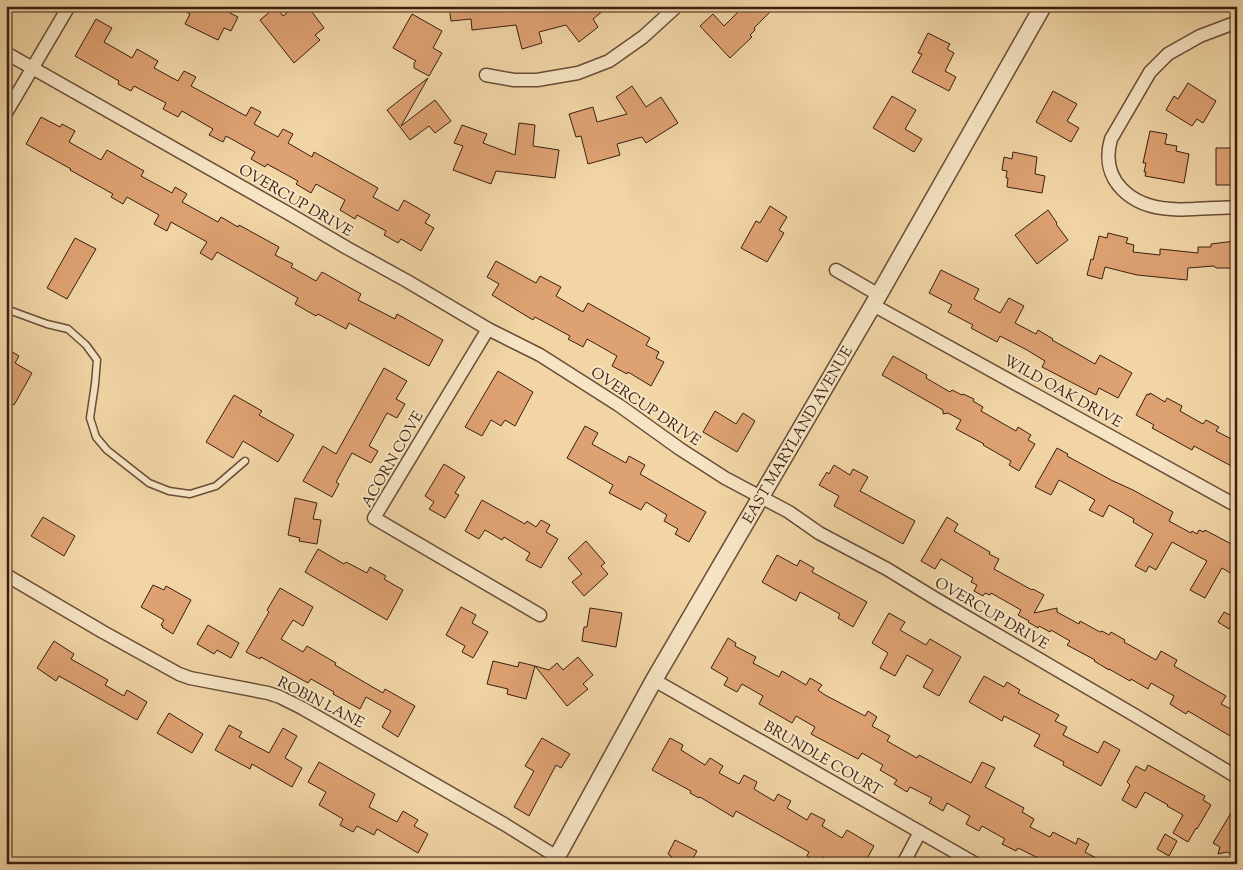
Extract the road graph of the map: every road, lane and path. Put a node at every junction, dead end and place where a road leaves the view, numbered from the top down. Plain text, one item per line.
1 (70, 6) edge
2 (677, 6) edge
3 (1043, 6) edge
4 (1237, 22) edge
5 (6, 53) edge
6 (33, 68) junction
7 (486, 75) dead end
8 (6, 114) edge
9 (1237, 207) edge
10 (836, 270) dead end
11 (876, 300) junction
12 (6, 310) edge
13 (488, 329) junction
14 (245, 461) dead end
15 (760, 497) junction
16 (1237, 506) edge
17 (6, 575) edge
18 (540, 615) dead end
19 (654, 680) junction
20 (1237, 777) edge
21 (920, 832) junction
22 (555, 860) edge
23 (903, 864) edge
24 (976, 864) edge

1 - 6 street
2 - 7 street
3 - 11 street, EAST MARYLAND AVENUE
4 - 9 street
5 - 6 street, OVERCUP DRIVE
6 - 8 street
6 - 13 street, OVERCUP DRIVE
10 - 11 street, WILD OAK DRIVE
11 - 15 street, EAST MARYLAND AVENUE
11 - 16 street, WILD OAK DRIVE
12 - 14 lane
13 - 15 street, OVERCUP DRIVE
13 - 18 street, ACORN COVE
15 - 19 street, EAST MARYLAND AVENUE
15 - 20 street, OVERCUP DRIVE
17 - 22 street, ROBIN LANE
19 - 21 street, BRUNDLE COURT
19 - 22 street, EAST MARYLAND AVENUE
21 - 23 street
21 - 24 street, BRUNDLE COURT

